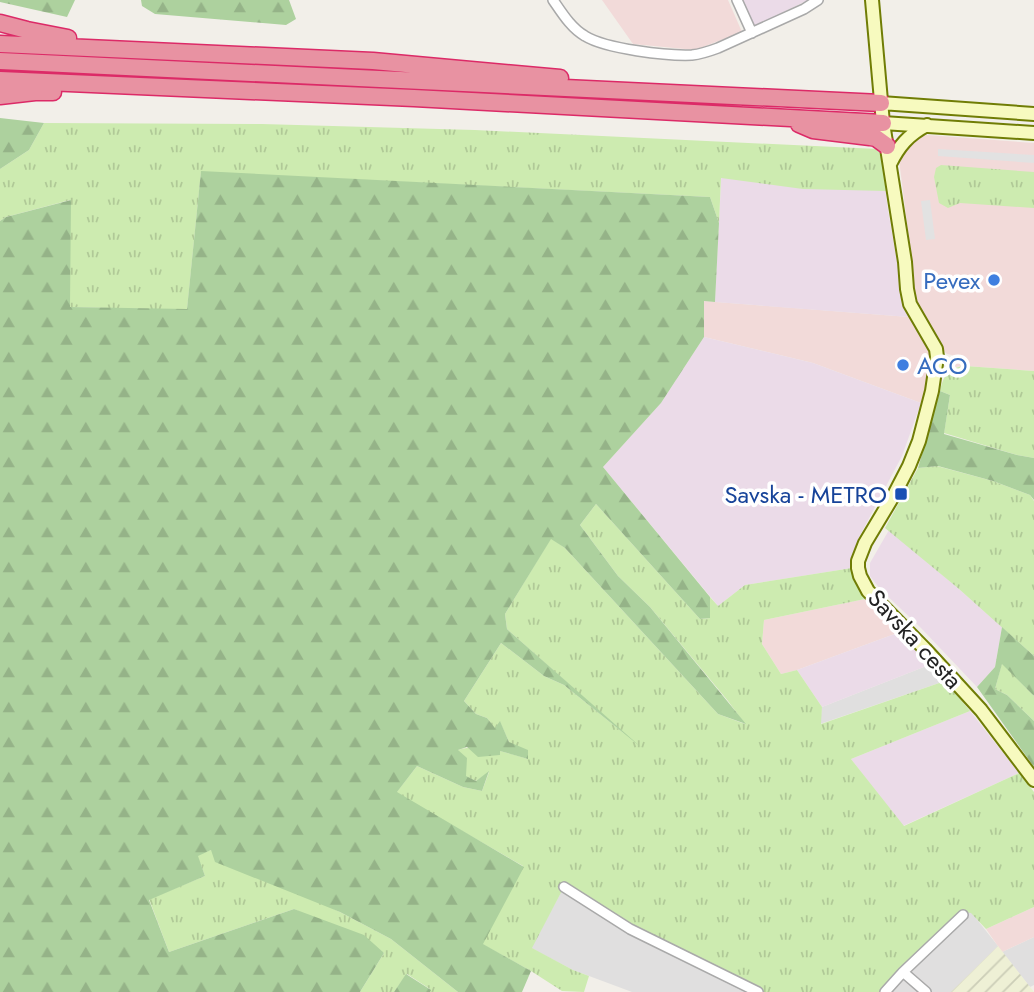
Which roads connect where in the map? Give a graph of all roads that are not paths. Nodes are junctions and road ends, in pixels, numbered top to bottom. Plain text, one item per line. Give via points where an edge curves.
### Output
1 (552, 0) edge
2 (737, 0) edge
3 (818, 0) edge
4 (872, 0) edge
5 (0, 23) edge
6 (752, 33) junction
7 (0, 44) edge
8 (121, 49) junction
9 (0, 61) edge
10 (0, 79) edge
11 (152, 87) junction
12 (601, 89) junction
13 (0, 96) edge
14 (881, 103) junction
15 (1034, 114) edge
16 (784, 117) junction
17 (883, 123) junction
18 (927, 125) junction
19 (1034, 133) edge
20 (887, 145) junction
21 (890, 165) junction
22 (1034, 780) edge
23 (564, 887) dead end
24 (963, 915) dead end
25 (903, 972) junction
26 (758, 992) edge
27 (885, 992) edge
28 (926, 992) edge

1 - 6 street via 588,38 631,50 704,54
2 - 6 street
3 - 6 street
4 - 14 street, Savska cesta
5 - 8 highway
7 - 8 highway
8 - 12 highway via 477,69 580,80
9 - 12 highway
10 - 11 highway
11 - 13 highway via 137,94
11 - 16 highway
12 - 14 highway
14 - 15 street
14 - 17 street, Savska cesta
16 - 17 highway
16 - 20 highway via 813,130 876,138
17 - 18 street
17 - 20 street, Savska cesta
18 - 19 street
18 - 21 street via 901,144
20 - 21 street, Savska cesta
21 - 22 street, Savska cesta via 910,304 937,358 914,453 865,543 858,568 868,591 981,710
23 - 26 street via 630,929
24 - 25 street
25 - 27 street
25 - 28 street

